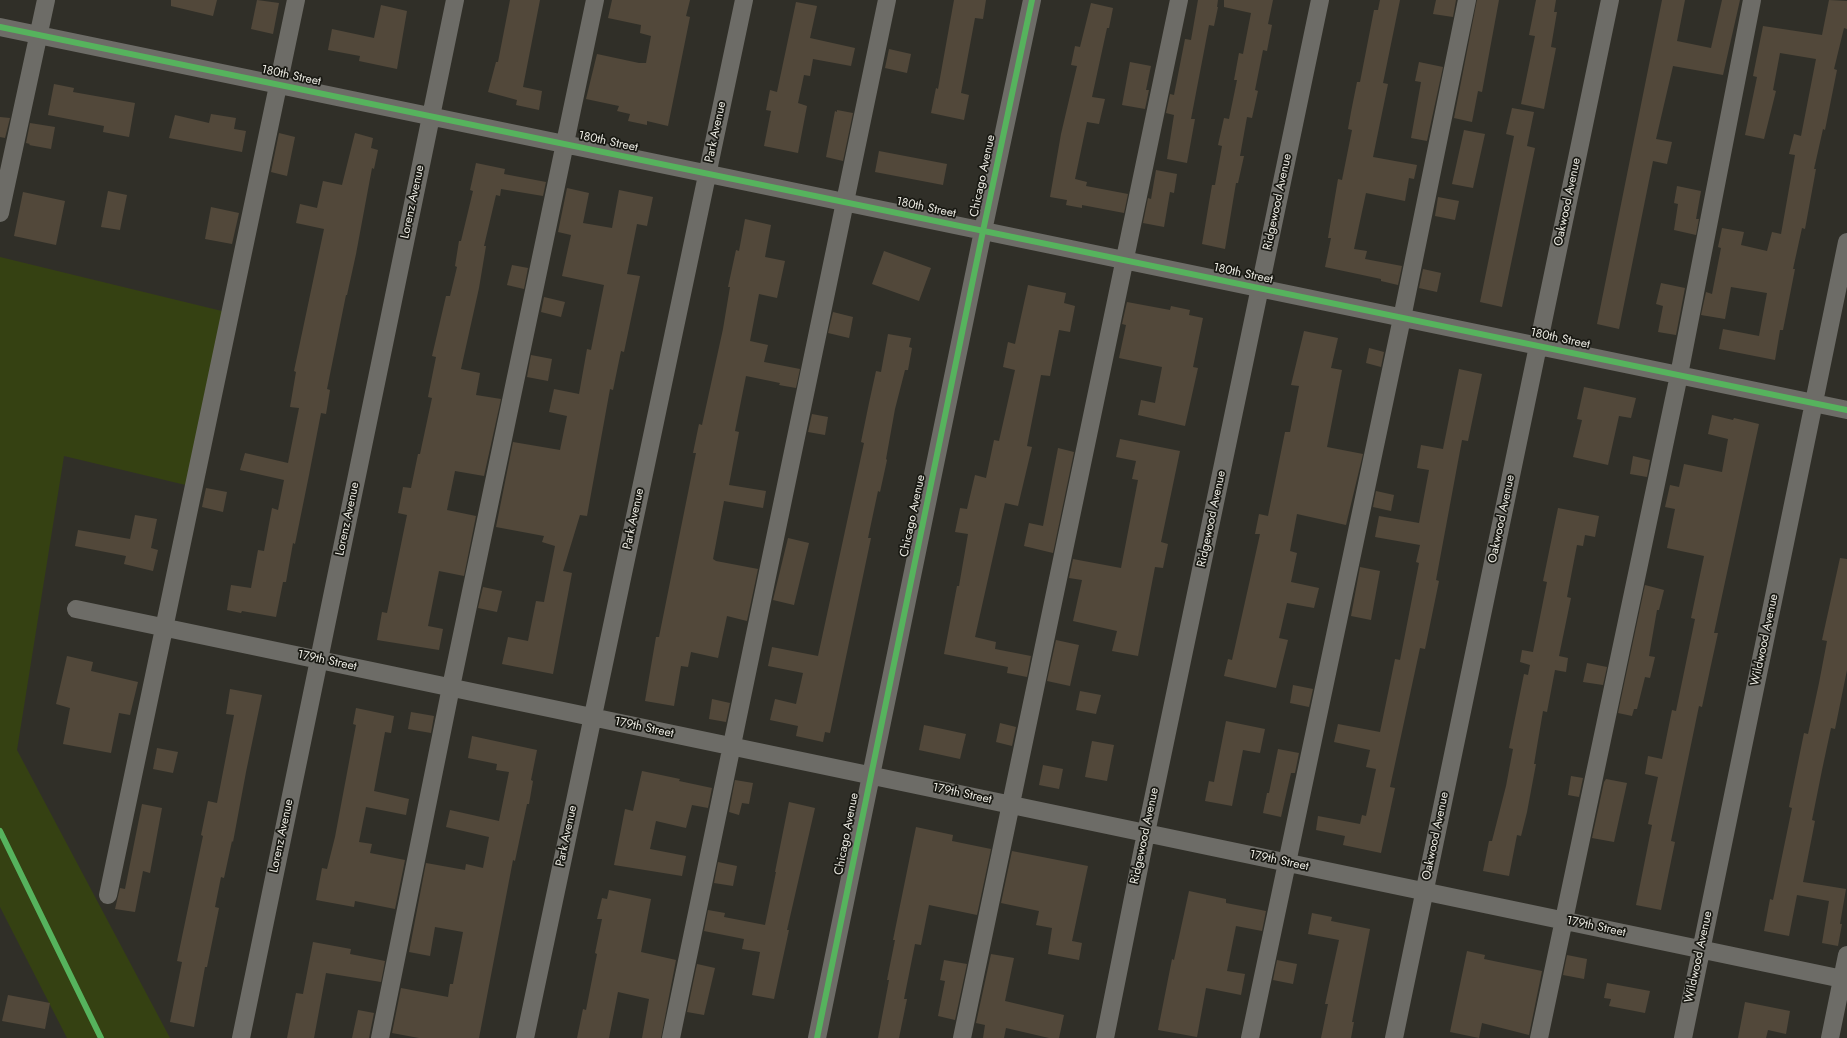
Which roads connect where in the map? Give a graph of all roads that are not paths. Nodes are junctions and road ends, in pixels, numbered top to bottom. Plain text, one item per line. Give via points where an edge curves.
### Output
1 (46, 0) edge
2 (296, 0) edge
3 (454, 0) edge
4 (595, 0) edge
5 (744, 0) edge
6 (887, 0) edge
7 (1032, 0) edge
8 (1179, 0) edge
9 (1320, 0) edge
10 (1467, 0) edge
11 (1610, 0) edge
12 (1752, 0) edge
13 (0, 27) edge
14 (39, 35) junction
15 (278, 85) junction
16 (431, 116) junction
17 (565, 144) junction
18 (707, 174) junction
19 (4, 180) edge
20 (845, 202) junction
21 (0, 213) edge
22 (983, 231) junction
23 (1847, 242) edge
24 (1125, 260) junction
25 (1261, 288) junction
26 (1402, 318) junction
27 (1538, 346) junction
28 (1679, 375) junction
29 (1814, 403) junction
30 (1847, 410) edge
31 (76, 608) dead end
32 (165, 627) junction
33 (319, 660) junction
34 (451, 687) junction
35 (592, 717) junction
36 (731, 746) junction
37 (870, 775) junction
38 (1010, 804) junction
39 (1146, 833) junction
40 (1287, 862) junction
41 (1425, 891) junction
42 (108, 895) dead end
43 (1564, 920) junction
44 (1701, 949) junction
45 (1847, 955) edge
46 (1845, 979) edge
47 (241, 1038) edge
48 (380, 1038) edge
49 (525, 1038) edge
50 (671, 1038) edge
51 (817, 1038) edge
52 (962, 1038) edge
53 (1104, 1038) edge
54 (1250, 1038) edge
55 (1394, 1038) edge
56 (1540, 1038) edge
57 (1683, 1038) edge
58 (1830, 1038) edge

1 - 14 street
2 - 15 street
3 - 16 street, Lorenz Avenue
4 - 17 street
5 - 18 street, Park Avenue
6 - 20 street
7 - 22 street, Chicago Avenue
8 - 24 street
9 - 25 street, Ridgewood Avenue
10 - 26 street
11 - 27 street, Oakwood Avenue
12 - 28 street
13 - 14 street, 180th Street
14 - 15 street, 180th Street
14 - 19 street
15 - 16 street, 180th Street
15 - 32 street
16 - 17 street, 180th Street
16 - 33 street, Lorenz Avenue
17 - 18 street, 180th Street
17 - 34 street
18 - 20 street, 180th Street
18 - 35 street, Park Avenue
19 - 21 street
20 - 22 street, 180th Street
20 - 36 street
22 - 24 street, 180th Street
22 - 37 street, Chicago Avenue
23 - 29 street, Wildwood Avenue
24 - 25 street, 180th Street
24 - 38 street
25 - 26 street, 180th Street
25 - 39 street, Ridgewood Avenue
26 - 27 street, 180th Street
26 - 40 street
27 - 28 street, 180th Street
27 - 41 street, Oakwood Avenue
28 - 29 street, 180th Street
28 - 43 street
29 - 30 street, 180th Street
29 - 44 street, Wildwood Avenue
31 - 32 street, 179th Street
32 - 33 street, 179th Street
32 - 42 street
33 - 34 street, 179th Street
33 - 47 street, Lorenz Avenue
34 - 35 street, 179th Street
34 - 48 street
35 - 36 street, 179th Street
35 - 49 street, Park Avenue
36 - 37 street, 179th Street
36 - 50 street
37 - 38 street, 179th Street
37 - 51 street, Chicago Avenue
38 - 39 street, 179th Street
38 - 52 street
39 - 40 street, 179th Street
39 - 53 street, Ridgewood Avenue
40 - 41 street, 179th Street
40 - 54 street
41 - 43 street, 179th Street
41 - 55 street, Oakwood Avenue
43 - 44 street, 179th Street
43 - 56 street
44 - 46 street, 179th Street
44 - 57 street, Wildwood Avenue
45 - 46 street
46 - 58 street

